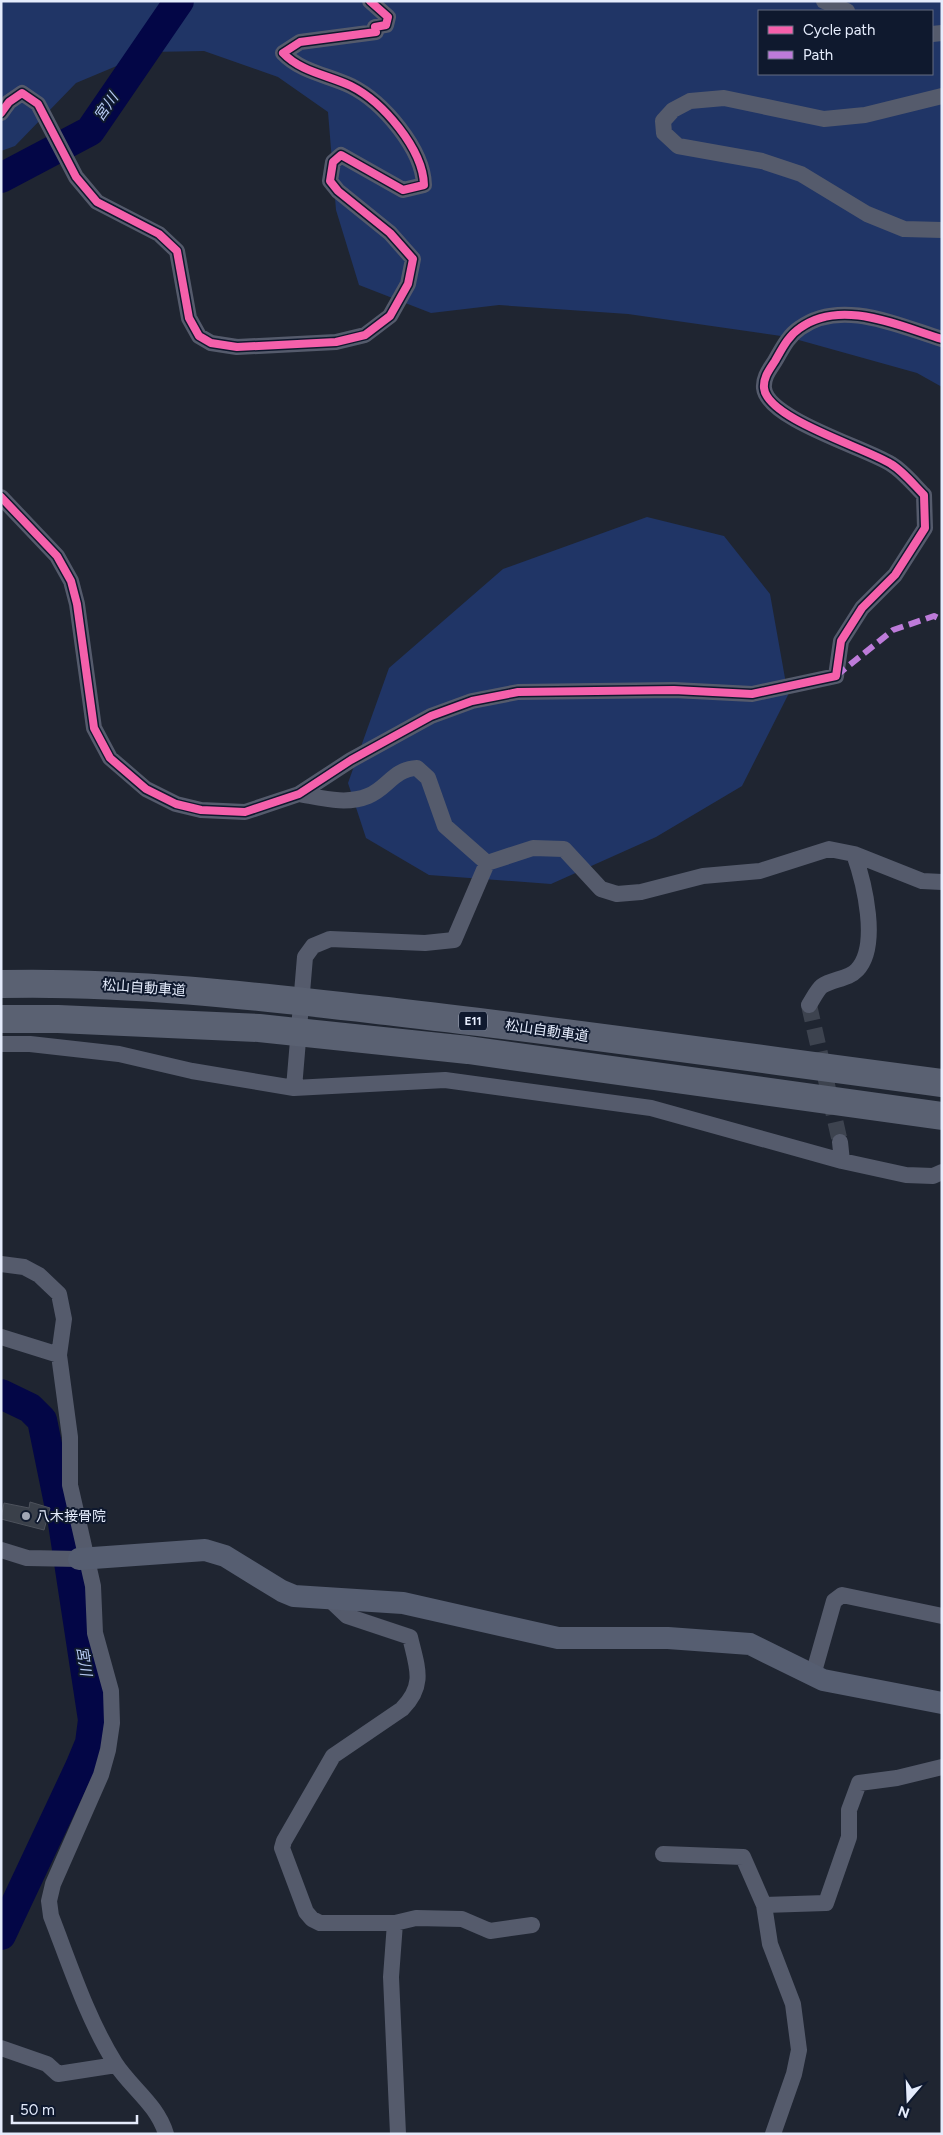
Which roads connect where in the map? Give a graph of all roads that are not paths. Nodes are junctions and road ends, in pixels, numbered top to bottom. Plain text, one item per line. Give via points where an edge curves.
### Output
1 (370, 1) edge
2 (824, 1) edge
3 (845, 10) edge
4 (942, 96) edge
5 (1, 114) edge
6 (942, 230) edge
7 (942, 339) edge
8 (1, 497) edge
9 (299, 794) junction
10 (854, 854) junction
11 (487, 863) junction
12 (942, 882) edge
13 (1, 984) edge
14 (809, 1005) dead end
15 (1, 1019) edge
16 (1, 1044) edge
17 (294, 1080) junction
18 (942, 1083) edge
19 (942, 1116) edge
20 (840, 1142) tunnel mouth
21 (842, 1161) junction
22 (942, 1172) edge
23 (1, 1264) edge
24 (1, 1337) edge
25 (59, 1355) junction
26 (1, 1550) edge
27 (75, 1559) junction
28 (328, 1598) junction
29 (942, 1616) edge
30 (813, 1675) junction
31 (942, 1703) edge
32 (942, 1767) edge
33 (663, 1854) dead end
34 (764, 1905) junction
35 (395, 1923) junction
36 (532, 1925) dead end
37 (1, 2048) edge
38 (116, 2065) junction
39 (166, 2134) edge
40 (398, 2134) edge
41 (773, 2134) edge

1 - 5 street via 388,17 386,25 375,27 376,32 300,42 283,53 293,63 352,87 378,104 402,132 424,171 424,185 402,190 341,155 333,162 330,181 338,191 390,233 413,259 408,284 390,316 365,335 336,342 237,347 211,343 199,336 189,318 177,251 159,234 97,202 76,177 38,104 22,94 9,102
2 - 3 street
4 - 6 street via 865,116 824,119 724,98 690,101 673,110 663,121 664,133 678,146 762,161 801,174 867,214 904,229
7 - 9 street via 874,318 836,313 808,322 792,333 764,379 768,400 806,426 892,464 924,495 925,528 895,575 862,608 841,642 836,676 752,694 674,690 518,692 472,701 432,716 351,760
8 - 9 street via 57,556 70,581 77,604 94,728 110,758 146,788 176,804 201,810 245,812
9 - 11 street via 346,802 369,796 404,768 417,768 428,778 445,826
10 - 11 street via 829,849 760,871 703,876 641,892 617,894 601,889 564,849 534,848
10 - 12 street via 922,881
10 - 14 street via 863,882 869,938 865,959 856,972 821,987
11 - 17 street via 454,940 425,943 330,939 313,946 305,957
13 - 18 highway, 松山自動車道 / E11 via 59,982 266,997 475,1021
15 - 19 highway, E11 via 259,1028 468,1050
16 - 17 street via 119,1054 210,1074
17 - 21 street via 445,1080 651,1108
20 - 21 street
21 - 22 street via 906,1175 933,1176
23 - 25 street via 24,1267 39,1274 59,1294 64,1319
24 - 25 street
25 - 27 street via 70,1437
26 - 27 street via 27,1558
27 - 28 street via 205,1550 225,1556 294,1596
27 - 38 street via 93,1586 95,1633 111,1691 112,1723 101,1776 53,1884 49,1901 51,1916 79,1988
28 - 30 street via 404,1604 558,1638 668,1638 750,1644
28 - 35 street via 347,1616 410,1637 419,1675 417,1688 402,1709 333,1756 282,1848 306,1912 312,1919 320,1923
29 - 30 street via 842,1595 834,1601
30 - 31 street via 822,1680
32 - 34 street via 859,1783 849,1810 849,1837 826,1903
33 - 34 street via 743,1857
34 - 41 street via 770,1944 793,2004 799,2050
35 - 36 street via 416,1918 462,1919 490,1931
35 - 40 street via 391,1977
37 - 38 street via 47,2064 58,2074
38 - 39 street via 157,2112

